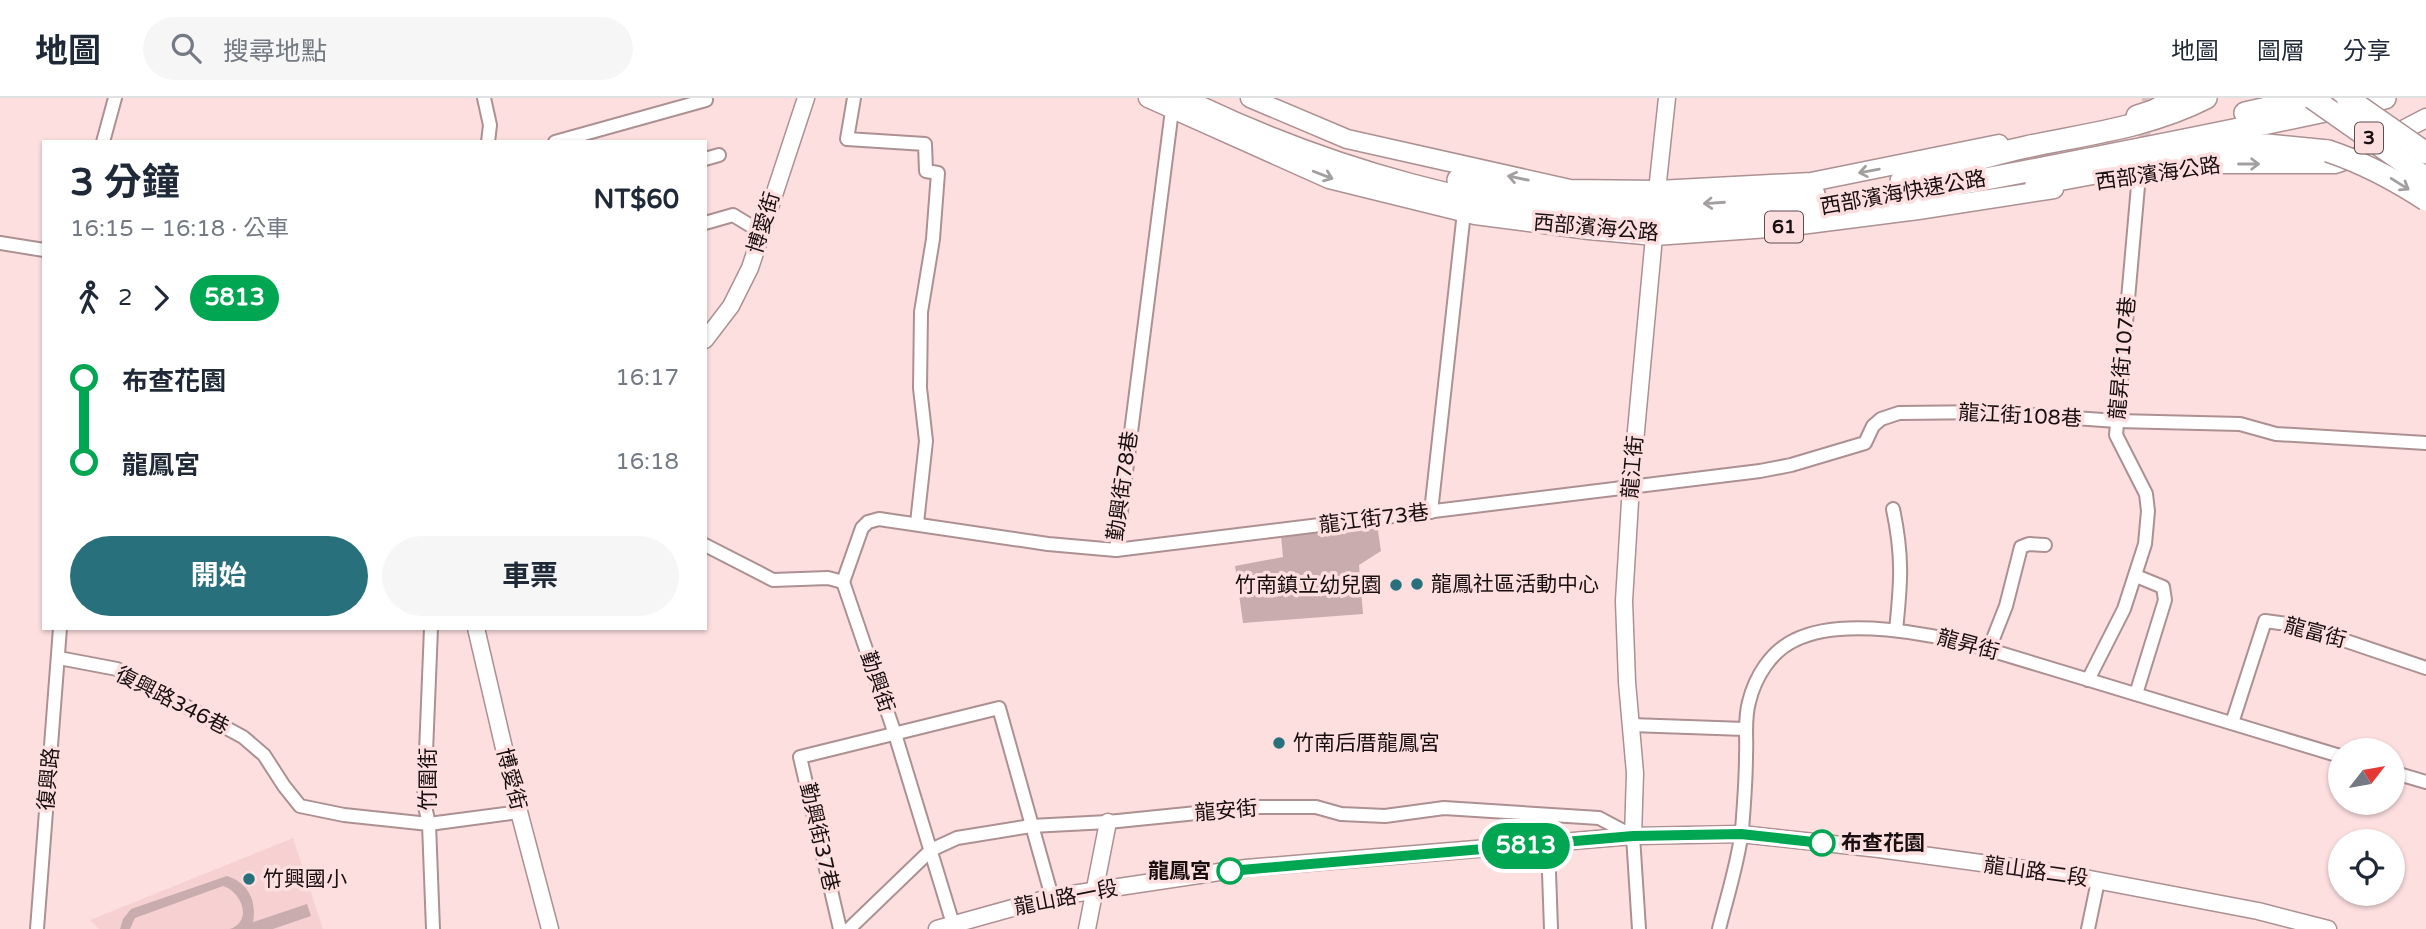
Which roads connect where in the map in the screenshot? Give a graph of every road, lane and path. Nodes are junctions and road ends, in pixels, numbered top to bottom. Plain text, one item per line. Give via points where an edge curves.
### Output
1 (115, 98) edge
2 (484, 98) edge
3 (806, 98) edge
4 (854, 98) edge
5 (1149, 98) edge
6 (1215, 98) edge
7 (1250, 98) edge
8 (1667, 98) edge
9 (2173, 98) edge
10 (2206, 98) edge
11 (2311, 98) edge
12 (2347, 98) edge
13 (2385, 98) edge
14 (706, 100) edge
15 (1177, 104) edge
16 (2426, 118) edge
17 (603, 136) edge
18 (1237, 139) junction
19 (104, 140) edge
20 (488, 140) edge
21 (571, 140) edge
22 (2426, 153) edge
23 (719, 155) dead end
24 (707, 158) edge
25 (1322, 158) junction
26 (2426, 178) edge
27 (1900, 180) junction
28 (2138, 186) dead end
29 (2426, 200) edge
30 (1464, 212) junction
31 (1656, 215) junction
32 (707, 222) edge
33 (761, 232) junction
34 (0, 243) edge
35 (42, 250) edge
36 (707, 337) edge
37 (2116, 421) junction
38 (2426, 443) edge
39 (1631, 485) junction
40 (1893, 509) dead end
41 (1431, 512) junction
42 (917, 523) junction
43 (2045, 545) dead end
44 (707, 546) edge
45 (1116, 550) junction
46 (2136, 576) junction
47 (843, 582) junction
48 (60, 630) edge
49 (431, 630) edge
50 (476, 630) edge
51 (1896, 630) junction
52 (1989, 649) junction
53 (59, 658) junction
54 (2426, 668) edge
55 (2088, 680) junction
56 (2136, 694) junction
57 (2232, 723) junction
58 (1631, 725) junction
59 (1745, 729) junction
60 (895, 734) junction
61 (2328, 752) edge
62 (2405, 775) edge
63 (2425, 779) edge
64 (519, 812) junction
65 (1547, 815) junction
66 (1108, 822) junction
67 (429, 824) junction
68 (1031, 826) junction
69 (1741, 834) junction
70 (1633, 836) junction
71 (1549, 844) junction
72 (931, 850) junction
73 (2098, 881) junction
74 (1093, 892) junction
75 (1052, 897) junction
76 (945, 927) edge
77 (37, 929) edge
78 (433, 929) edge
79 (550, 929) edge
80 (840, 929) edge
81 (849, 929) edge
82 (1087, 929) edge
83 (1550, 929) edge
84 (1639, 929) edge
85 (1719, 929) edge
86 (2088, 929) edge
87 (2328, 929) edge

1 - 19 street
2 - 20 street
3 - 33 street, 博愛街
4 - 42 street via 847,139 925,144 926,171 938,173 921,312 920,388 926,442
5 - 15 main road, 西部濱海公路 / 61
6 - 31 highway, 西部濱海快速公路 / 61 via 1333,148 1403,169
31 -> 7 main road, 西部濱海公路 / 61 via 1570,189 1347,139
8 - 31 street, 龍江街
9 - 27 main road, 西部濱海公路 / 61 via 2128,118
10 - 27 highway via 2160,118 2112,131
11 - 26 highway, 3, bridge
11 - 27 highway, 西部濱海快速公路 / 61 via 2111,143
12 - 22 highway, 3, bridge
13 - 27 highway, 西部濱海快速公路 / 61 via 2129,151
14 - 17 street
15 - 18 main road, 西部濱海公路 / 61
15 - 25 highway, 西部濱海快速公路 / 61
15 - 45 street, 勤興街78巷
31 -> 16 main road, 西部濱海公路 / 61 via 1785,227 2209,164 2335,164 2368,153
17 - 21 street
18 - 25 highway
18 -> 30 main road, 西部濱海公路 / 61 via 1329,179
23 - 24 street
25 - 31 highway, 西部濱海快速公路 / 61 via 1401,183 1526,210
27 -> 29 highway, bridge via 2006,190 2267,145 2328,151 2358,161
27 -> 31 main road, 西部濱海公路 / 61 via 1811,182
27 - 31 highway, 西部濱海快速公路 / 61 via 1745,217
28 - 37 street, 龍昇街107巷
30 - 31 main road, 西部濱海公路 / 61 via 1589,230
30 - 41 street
31 - 39 street, 龍江街
32 - 33 street via 733,215
33 - 36 street, 博愛街 via 731,306
34 - 35 street
37 - 38 street, 龍江街108巷 via 2240,424 2276,434
37 - 39 street, 龍江街108巷 via 1991,412 1899,413 1873,426 1865,443 1791,465
37 - 46 street, 龍昇街107巷 via 2116,435 2146,494 2145,544
39 - 41 street, 龍江街73巷
39 - 58 street, 龍江街 via 1623,601
40 - 51 street via 1902,576
41 - 45 street, 龍江街73巷
42 - 45 street, 勤興街78巷
42 - 47 street, 勤興街78巷 via 868,522
43 - 52 street via 2021,547
44 - 47 street via 773,580 828,578
46 - 55 street, 龍昇街107巷
46 - 56 street via 2163,587 2165,600
47 - 60 street, 勤興街
48 - 53 street, 復興路
49 - 67 street, 竹圍街 via 424,802
50 - 64 street, 博愛街
51 - 52 street, 龍昇街
51 - 59 street, 龍昇街 via 1829,631 1795,640 1770,658 1755,683
52 - 55 street, 龍昇街
53 - 67 street, 復興路346巷 via 117,669 243,737 264,755 300,806
53 - 77 street, 復興路
54 - 57 street, 龍富街 via 2302,626 2265,621
55 - 56 street, 龍昇街
56 - 57 street, 龍昇街
57 - 61 street, 龍昇街
58 - 59 street
58 - 70 street, 龍江街
59 - 69 street, 龍昇街
60 - 68 street via 999,708
60 - 72 street, 勤興街
60 - 80 street, 勤興街37巷 via 800,757
62 - 63 street
64 - 67 street, 復興路346巷
64 - 79 street, 博愛街
65 - 66 street, 龍安街 via 1444,808 1363,816 1315,807 1255,807
65 - 70 street, 龍安街 via 1599,818
65 - 71 street
66 - 68 street, 龍安街
66 - 74 street
67 - 78 street, 竹圍街
68 - 72 street, 龍安街 via 957,838
68 - 75 street
69 - 70 street, 龍山路一段
69 - 73 street, 龍山路二段
69 - 85 street, 龍昇街
70 - 71 street, 龍山路一段
70 - 84 street
71 - 74 street, 龍山路一段 via 1246,868
71 - 83 street
72 - 76 street, 勤興街
72 - 81 street, 龍安街
73 - 86 street
73 - 87 street, 龍山路二段
74 - 75 street, 龍山路一段
74 - 82 street
75 - 76 street, 龍山路一段

